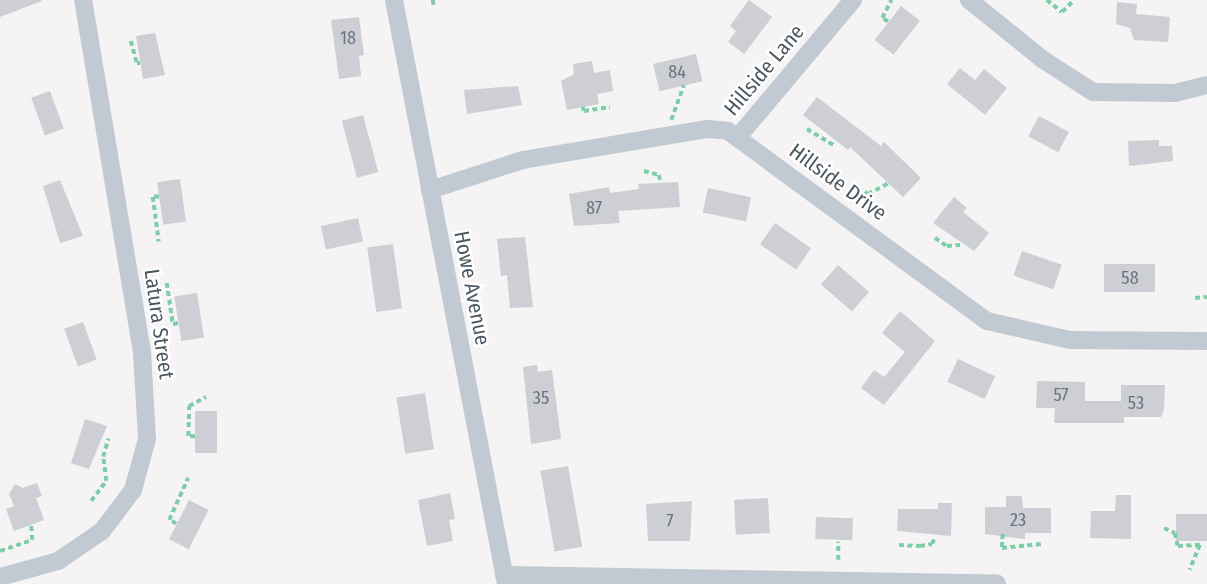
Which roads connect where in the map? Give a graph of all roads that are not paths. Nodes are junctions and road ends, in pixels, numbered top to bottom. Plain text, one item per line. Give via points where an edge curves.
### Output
1 (83, 0) edge
2 (394, 0) edge
3 (853, 0) edge
4 (969, 0) edge
5 (1207, 85) edge
6 (738, 137) junction
7 (430, 190) junction
8 (1207, 341) edge
9 (0, 577) edge
10 (505, 580) edge
11 (997, 584) edge

1 - 9 street, Latura Street via 142,352 147,439 133,490 102,531 58,561
2 - 7 street, Howe Avenue
3 - 6 street, Hillside Lane
4 - 5 street via 1042,60 1093,92 1175,93
6 - 7 street, Hillside Drive via 707,129 523,160
6 - 8 street, Hillside Drive via 987,321 1070,340
7 - 10 street, Howe Avenue
10 - 11 street

